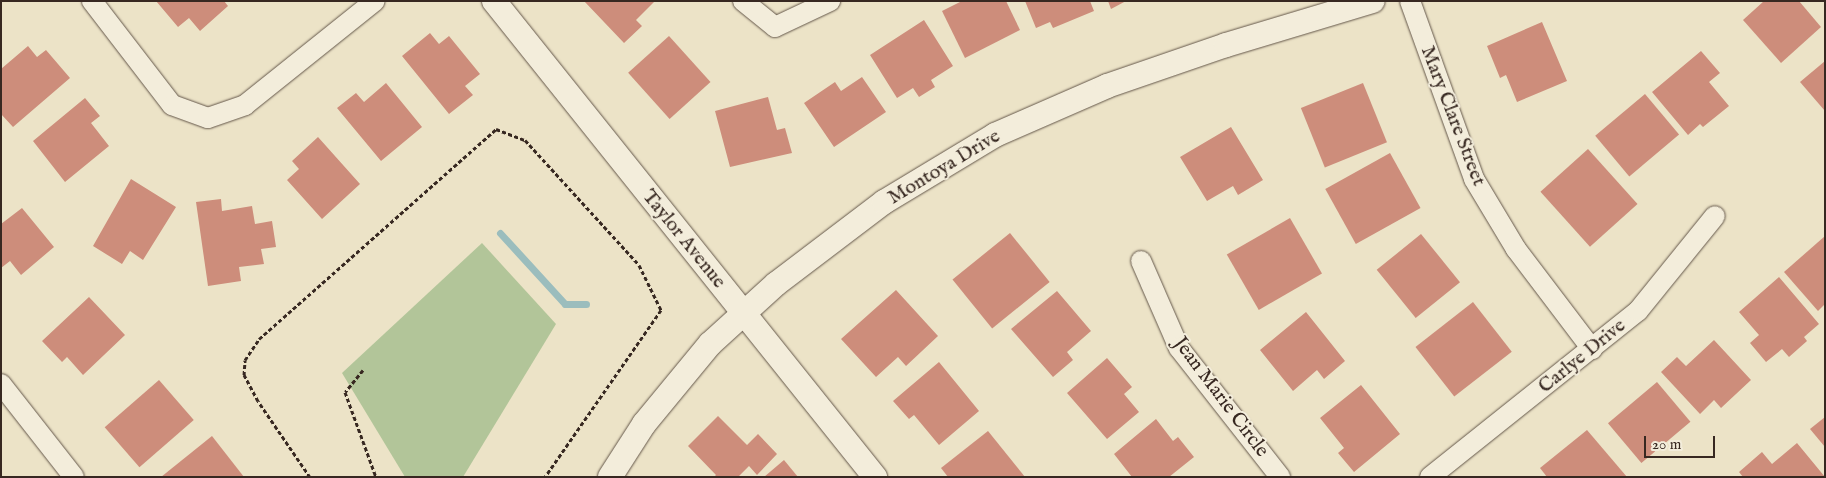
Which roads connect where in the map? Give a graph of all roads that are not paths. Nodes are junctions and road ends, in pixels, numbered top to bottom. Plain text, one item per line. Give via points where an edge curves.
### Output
1 (92, 1) edge
2 (375, 1) edge
3 (494, 1) edge
4 (743, 1) edge
5 (830, 1) edge
6 (1373, 1) edge
7 (1410, 1) edge
8 (1715, 216) dead end
9 (1141, 260) dead end
10 (742, 312) junction
11 (1592, 349) junction
12 (1, 384) edge
13 (74, 477) edge
14 (610, 477) edge
15 (875, 477) edge
16 (1280, 477) edge
17 (1430, 477) edge

1 - 2 street via 172,105 208,118 244,105
3 - 10 street, Taylor Avenue
4 - 5 street via 775,27
6 - 10 street, Montoya Drive via 1226,45 1107,86 995,135 884,202
7 - 11 street, Mary Clare Street via 1474,179 1516,249
8 - 11 street, Carlye Drive via 1638,311
9 - 16 street, Jean Marie Circle via 1179,348
10 - 14 street, Montoya Drive via 710,344 644,424
10 - 15 street, Taylor Avenue
11 - 17 street, Carlye Drive
12 - 13 street

